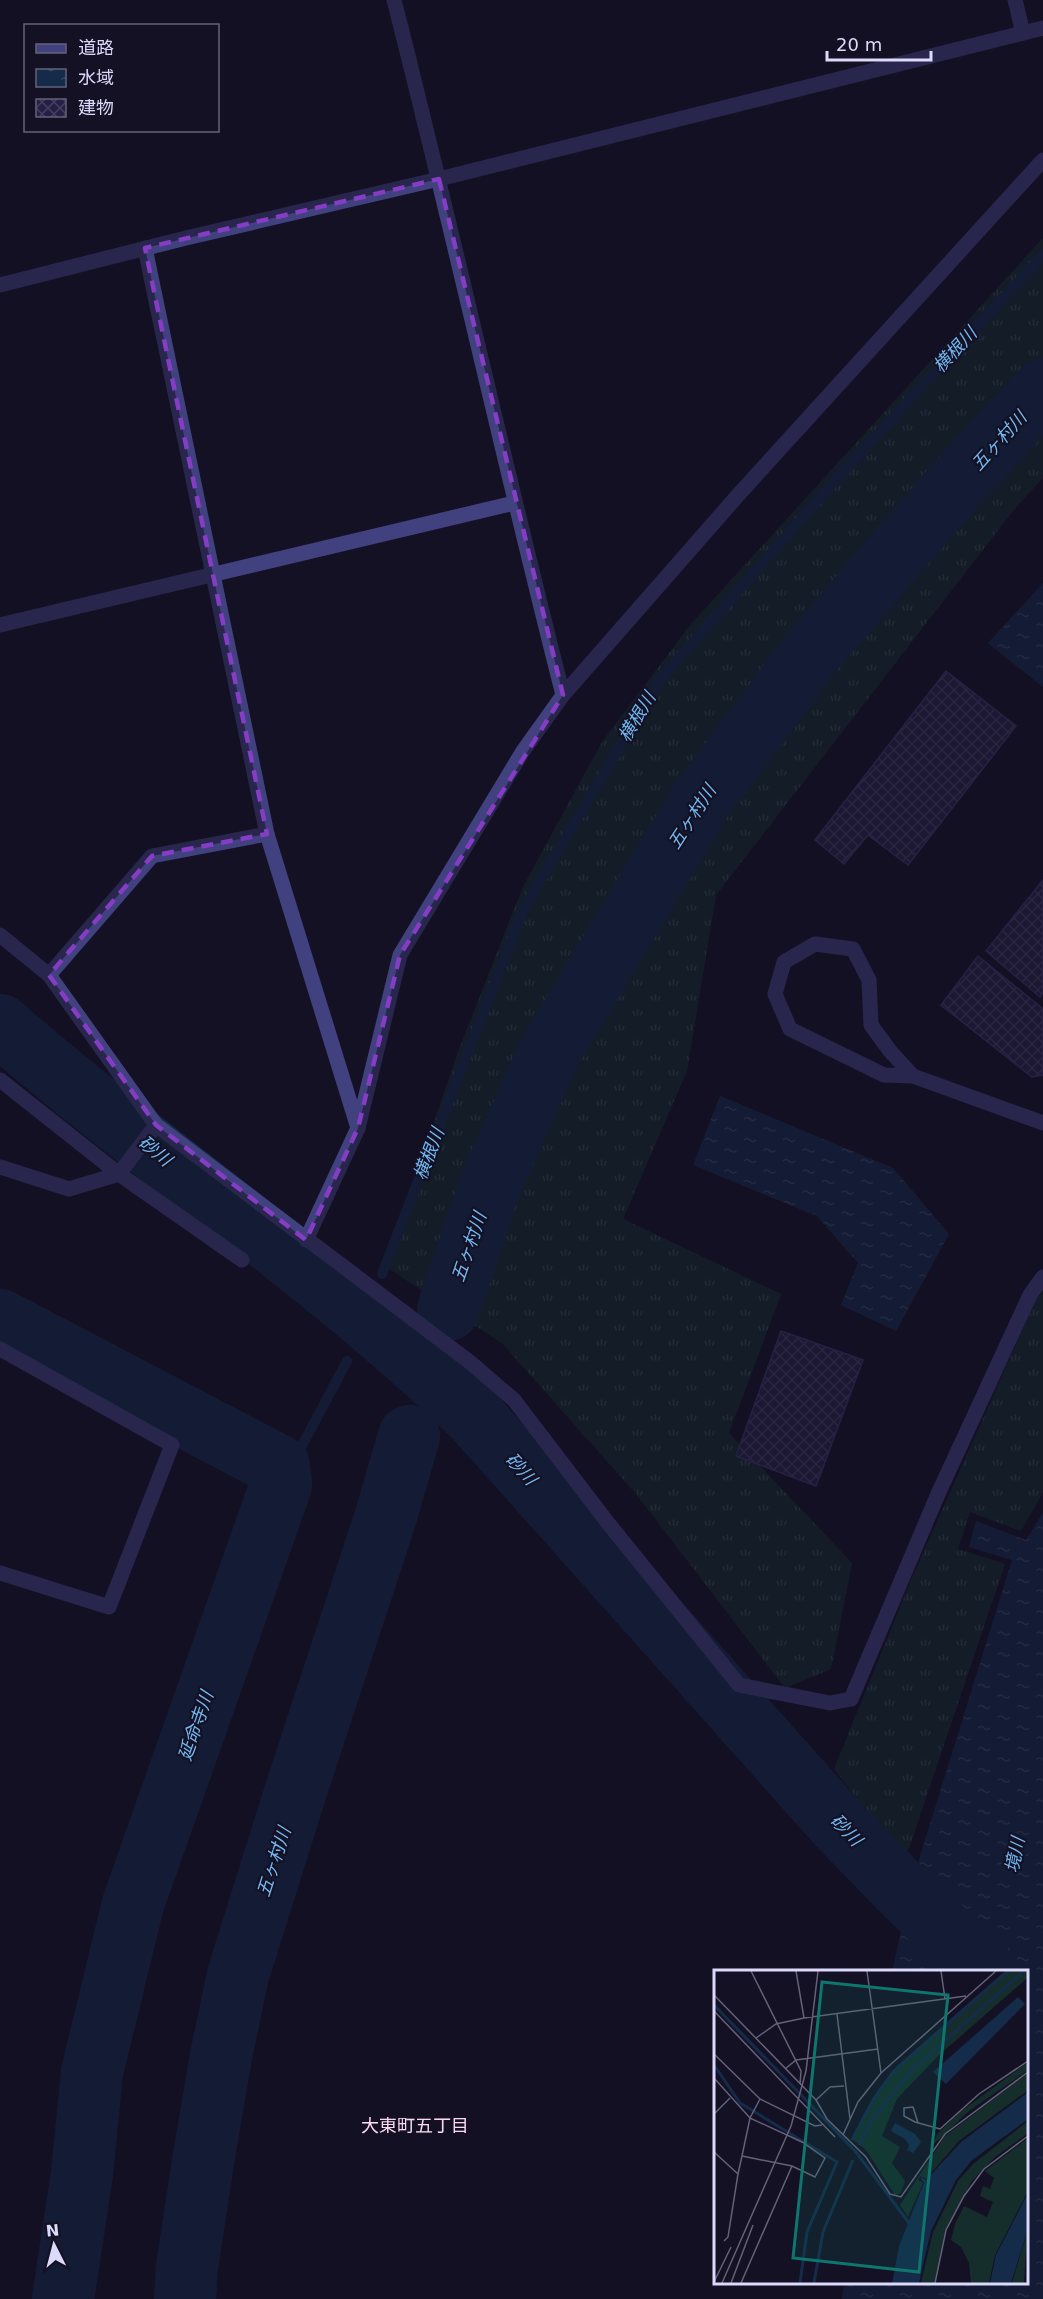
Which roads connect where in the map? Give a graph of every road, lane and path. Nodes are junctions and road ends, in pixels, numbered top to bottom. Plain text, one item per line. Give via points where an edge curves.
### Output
1 (393, 0) edge
2 (1015, 0) edge
3 (1043, 28) edge
4 (1023, 33) junction
5 (1043, 160) edge
6 (439, 178) junction
7 (145, 248) junction
8 (0, 285) edge
9 (514, 503) junction
10 (213, 576) junction
11 (0, 625) edge
12 (563, 695) junction
13 (267, 834) junction
14 (0, 935) edge
15 (49, 975) junction
16 (913, 1076) junction
17 (0, 1080) edge
18 (1043, 1123) edge
19 (154, 1125) junction
20 (358, 1128) junction
21 (0, 1167) edge
22 (119, 1172) junction
23 (306, 1240) junction
24 (242, 1260) dead end
25 (1043, 1277) edge
26 (0, 1348) edge
27 (0, 1573) edge

1 - 6 street
2 - 4 street
3 - 4 street
4 - 6 street
5 - 12 street via 738,494
6 - 7 street
6 - 9 street
7 - 8 street
7 - 10 street
9 - 10 street
9 - 12 street
10 - 11 street
10 - 13 street
12 - 20 street via 523,751 399,955
13 - 15 street via 152,856
13 - 20 street
14 - 15 street
15 - 19 street
16 - 16 street via 884,1075 790,1029 775,994 784,962 815,944 854,950 869,980 871,1025
16 - 18 street
17 - 22 street
19 - 22 street
19 - 23 street
20 - 23 street
21 - 22 street via 69,1189
22 - 24 street
23 - 25 street via 471,1363 514,1400 739,1684 830,1703 851,1699 938,1494 1030,1295
26 - 27 street via 172,1445 109,1607

